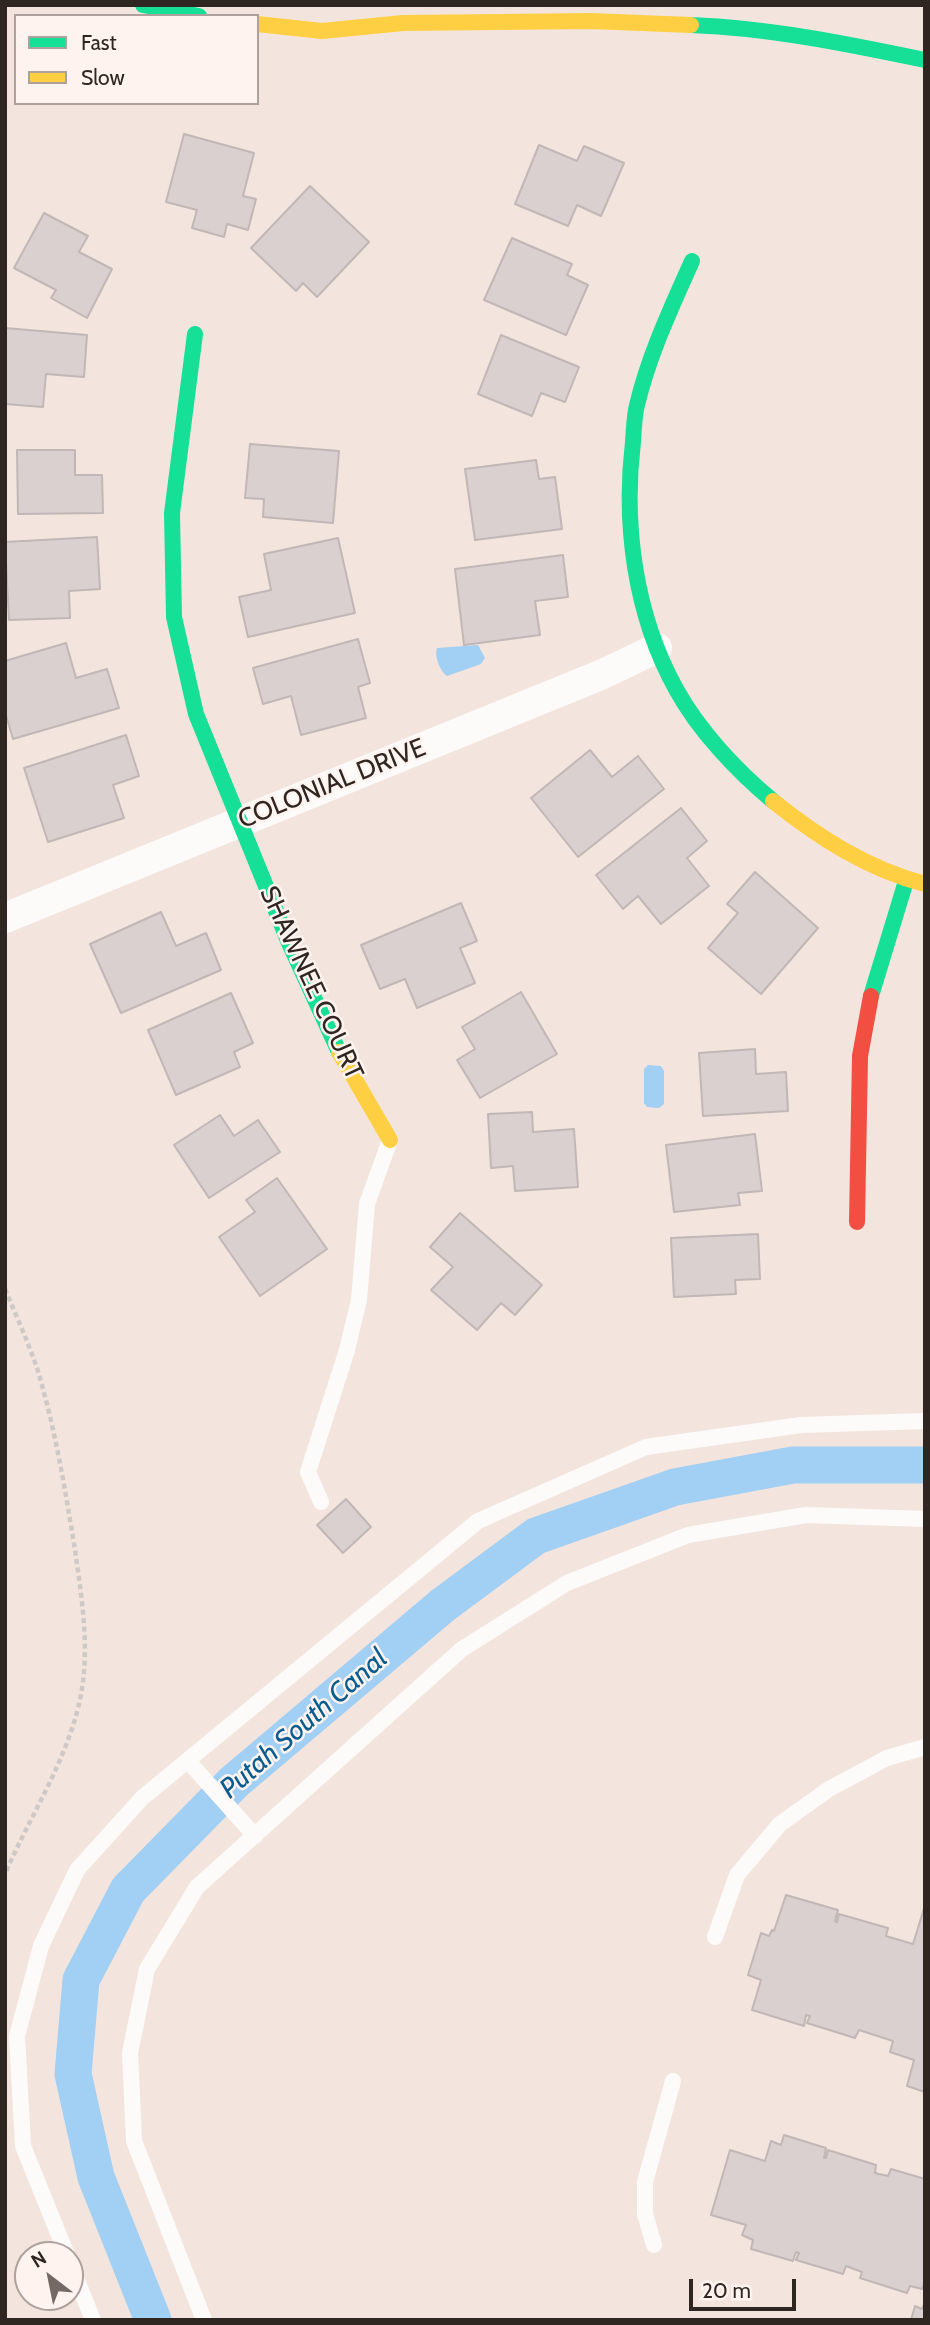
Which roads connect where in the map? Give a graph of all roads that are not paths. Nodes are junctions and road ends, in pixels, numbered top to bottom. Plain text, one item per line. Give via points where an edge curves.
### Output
1 (143, 5) edge
2 (651, 5) edge
3 (190, 14) edge
4 (652, 23) junction
5 (259, 24) edge
6 (925, 60) edge
7 (692, 261) dead end
8 (195, 334) dead end
9 (657, 648) junction
10 (239, 821) junction
11 (906, 881) junction
12 (925, 884) edge
13 (5, 918) edge
14 (390, 1140) joint
15 (857, 1222) dead end
16 (925, 1420) edge
17 (321, 1502) dead end
18 (925, 1518) edge
19 (925, 1747) edge
20 (192, 1766) junction
21 (250, 1830) junction
22 (715, 1937) dead end
23 (673, 2081) dead end
24 (61, 2241) edge
25 (654, 2245) dead end
26 (84, 2298) edge
27 (93, 2320) edge
28 (204, 2320) edge

1 - 3 street
2 - 4 street
4 - 5 street via 403,23 322,32
4 - 6 street via 723,21
7 - 9 street via 655,344 636,408 628,488 631,552
8 - 10 street, SHAWNEE COURT via 172,513 174,617 196,714
9 - 10 street, COLONIAL DRIVE
9 - 11 street via 677,693 723,753 777,807 845,851
10 - 13 street, COLONIAL DRIVE
10 - 14 street, SHAWNEE COURT via 343,1062
11 - 12 street
11 - 15 street via 868,1007 860,1056
14 - 17 lane via 367,1204 359,1300 347,1350 308,1472
16 - 20 lane via 801,1425 646,1447 478,1521
18 - 21 lane via 806,1515 688,1535 567,1583 462,1649
19 - 22 lane via 887,1758 829,1789 780,1824 737,1875
20 - 21 lane
20 - 24 lane via 142,1798 77,1870 41,1946 17,2036 23,2146
21 - 28 lane via 197,1887 147,1969 130,2053 134,2141
23 - 25 lane via 645,2182 645,2214
26 - 27 lane

